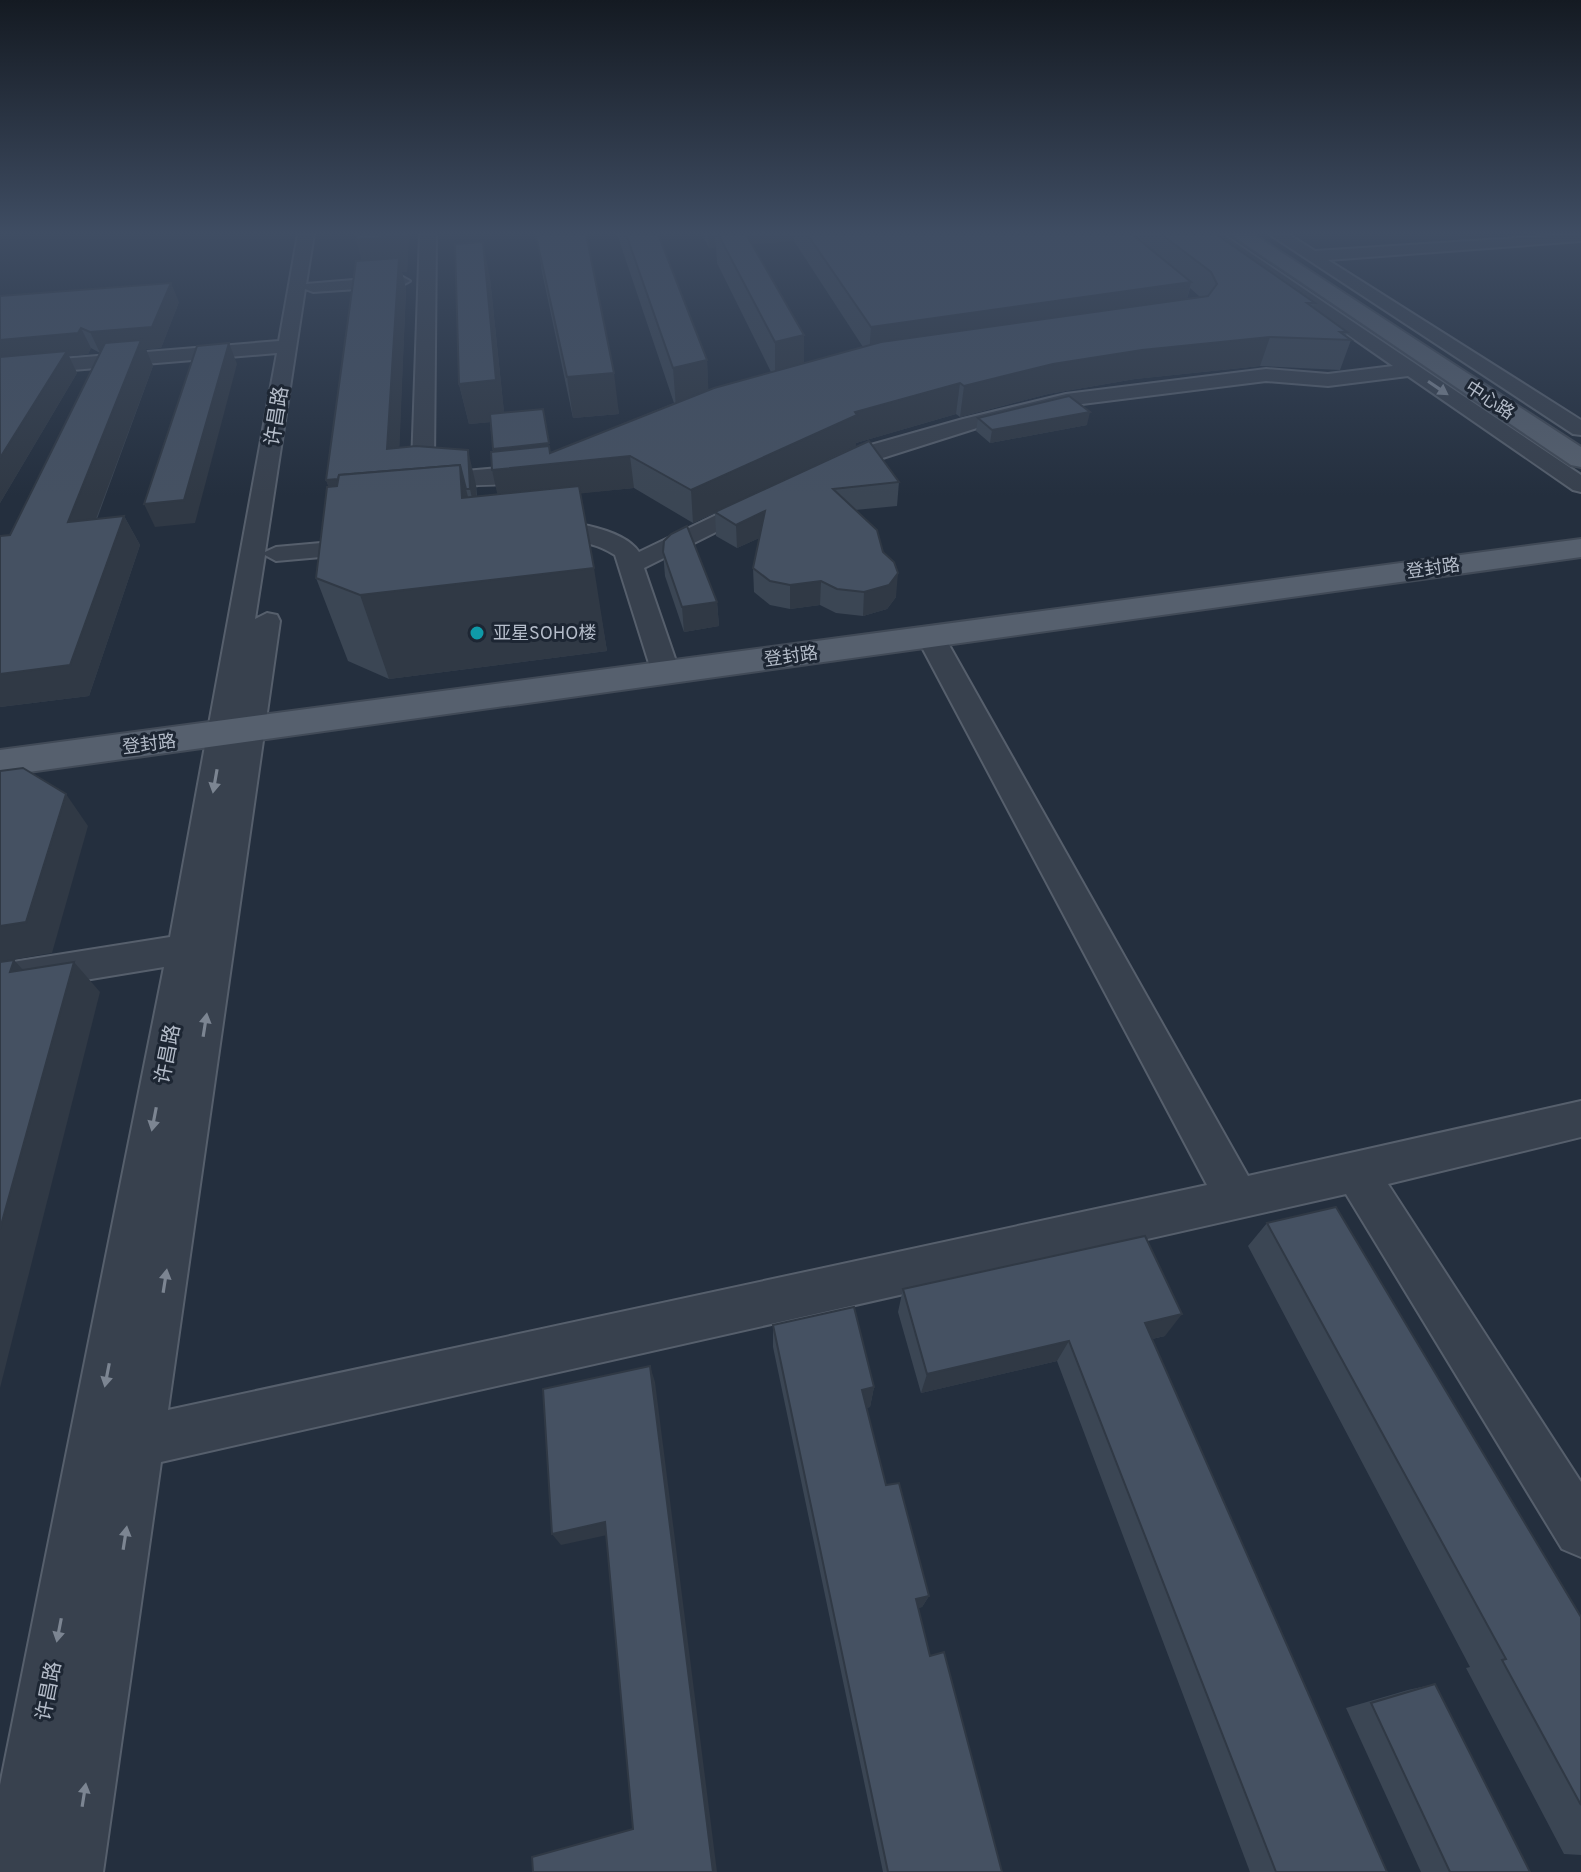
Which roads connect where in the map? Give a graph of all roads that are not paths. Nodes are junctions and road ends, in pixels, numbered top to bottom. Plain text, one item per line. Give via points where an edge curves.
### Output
1 (292, 321) edge
2 (308, 321) edge
3 (426, 321) edge
4 (1339, 321) edge
5 (1372, 321) edge
6 (1414, 321) edge
7 (288, 346) junction
8 (0, 370) edge
9 (1411, 370) junction
10 (1581, 429) edge
11 (1581, 459) edge
12 (567, 466) edge
13 (805, 479) edge
14 (1581, 485) edge
15 (781, 491) edge
16 (509, 532) edge
17 (385, 544) edge
18 (1581, 548) edge
19 (276, 554) junction
20 (631, 565) junction
21 (930, 636) junction
22 (666, 673) junction
23 (238, 732) junction
24 (0, 763) edge
25 (186, 949) junction
26 (0, 979) edge
27 (1581, 1119) edge
28 (1356, 1172) junction
29 (1237, 1198) junction
30 (140, 1441) junction
31 (1581, 1530) edge
32 (14, 1872) edge
33 (71, 1872) edge

1 - 7 street, 许昌路
2 - 19 street, 许昌路
3 - 12 street via 423,465 434,473 482,476
4 - 9 street
5 - 11 main road, 中心路
6 - 10 street
7 - 8 street
7 - 23 street, 许昌路
9 - 13 street via 1318,380 1266,375 1066,400 861,455
9 -> 14 street
15 - 20 street
16 - 20 street via 588,532 626,551
17 - 19 street
18 - 21 main road, 登封路
19 - 23 street, 许昌路
20 - 22 street
21 - 22 main road, 登封路
21 - 29 street
22 - 23 main road, 登封路
23 - 24 main road, 登封路
23 -> 25 street, 许昌路
30 -> 23 street, 许昌路
25 - 26 street
25 -> 32 street, 许昌路
27 - 28 street
28 - 29 street
28 - 31 street
29 - 30 street
33 -> 30 street, 许昌路

